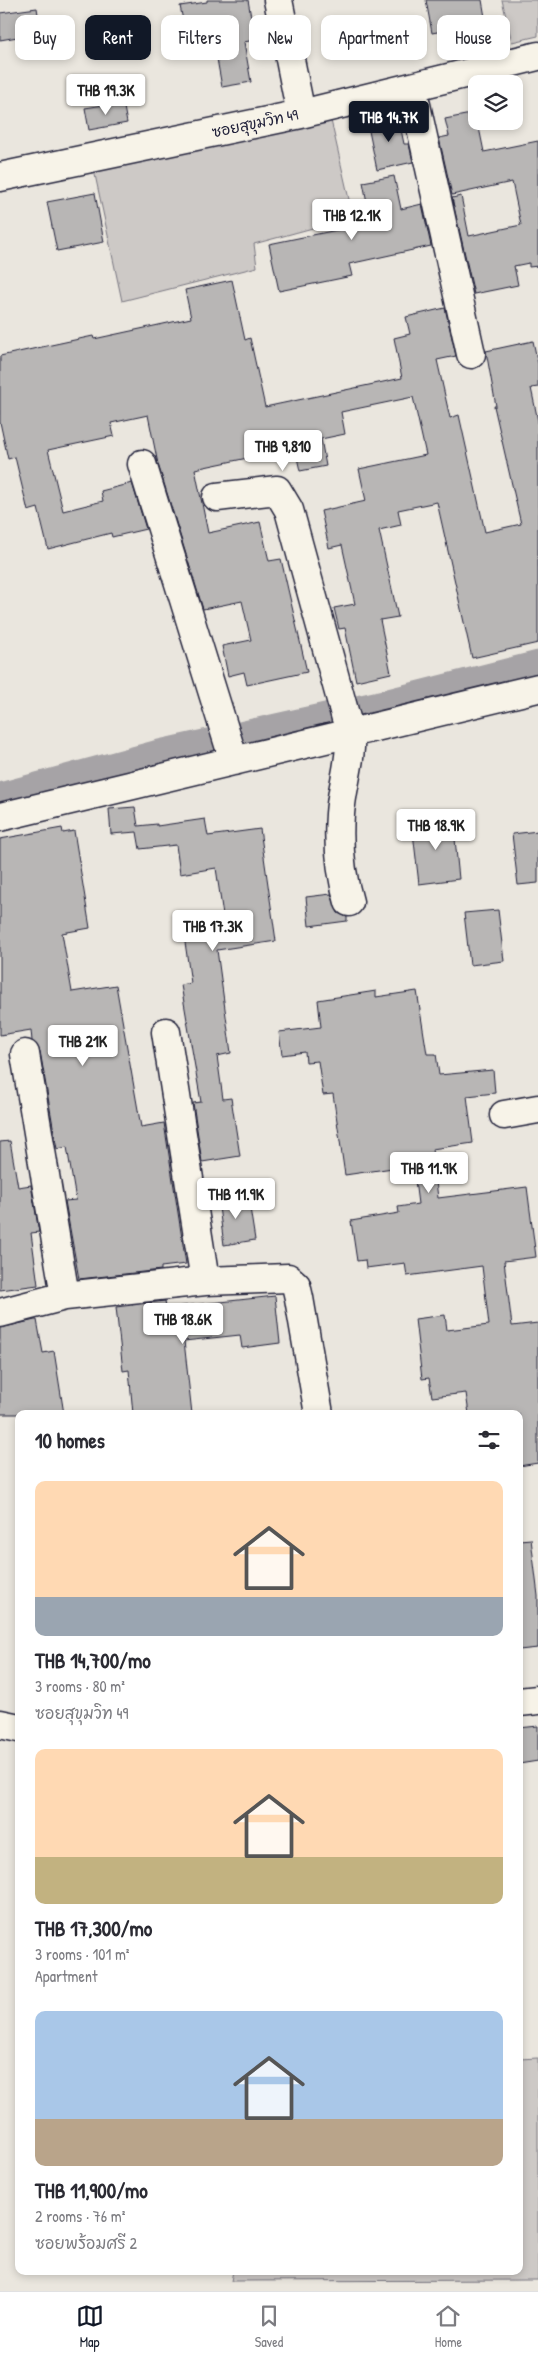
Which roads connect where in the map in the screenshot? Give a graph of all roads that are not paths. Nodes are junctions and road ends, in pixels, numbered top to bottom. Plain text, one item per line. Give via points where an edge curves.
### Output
1 (278, 0) edge
2 (538, 56) edge
3 (412, 87) junction
4 (302, 114) junction
5 (0, 177) edge
6 (472, 354) dead end
7 (142, 464) dead end
8 (217, 497) dead end
9 (538, 688) edge
10 (350, 733) junction
11 (234, 761) junction
12 (0, 817) edge
13 (350, 902) dead end
14 (166, 1032) dead end
15 (25, 1054) dead end
16 (538, 1109) edge
17 (504, 1115) dead end
18 (205, 1282) junction
19 (65, 1296) junction
20 (0, 1314) edge
21 (318, 1410) edge
22 (538, 1700) edge
23 (523, 1702) edge
24 (0, 1724) edge
25 (15, 1727) edge

1 - 4 street
2 - 3 street, ซอยสุขุมวิท 49
3 - 4 street, ซอยสุขุมวิท 49
3 - 6 street
4 - 5 street, ซอยสุขุมวิท 49
7 - 11 street
8 - 10 street via 277,490 283,498
9 - 10 street
10 - 11 street
10 - 13 street via 352,754 340,815 344,882
11 - 12 street
14 - 18 street
15 - 19 street
16 - 17 street
18 - 19 street
18 - 21 street via 288,1278 296,1285
19 - 20 street
22 - 23 street
24 - 25 street

